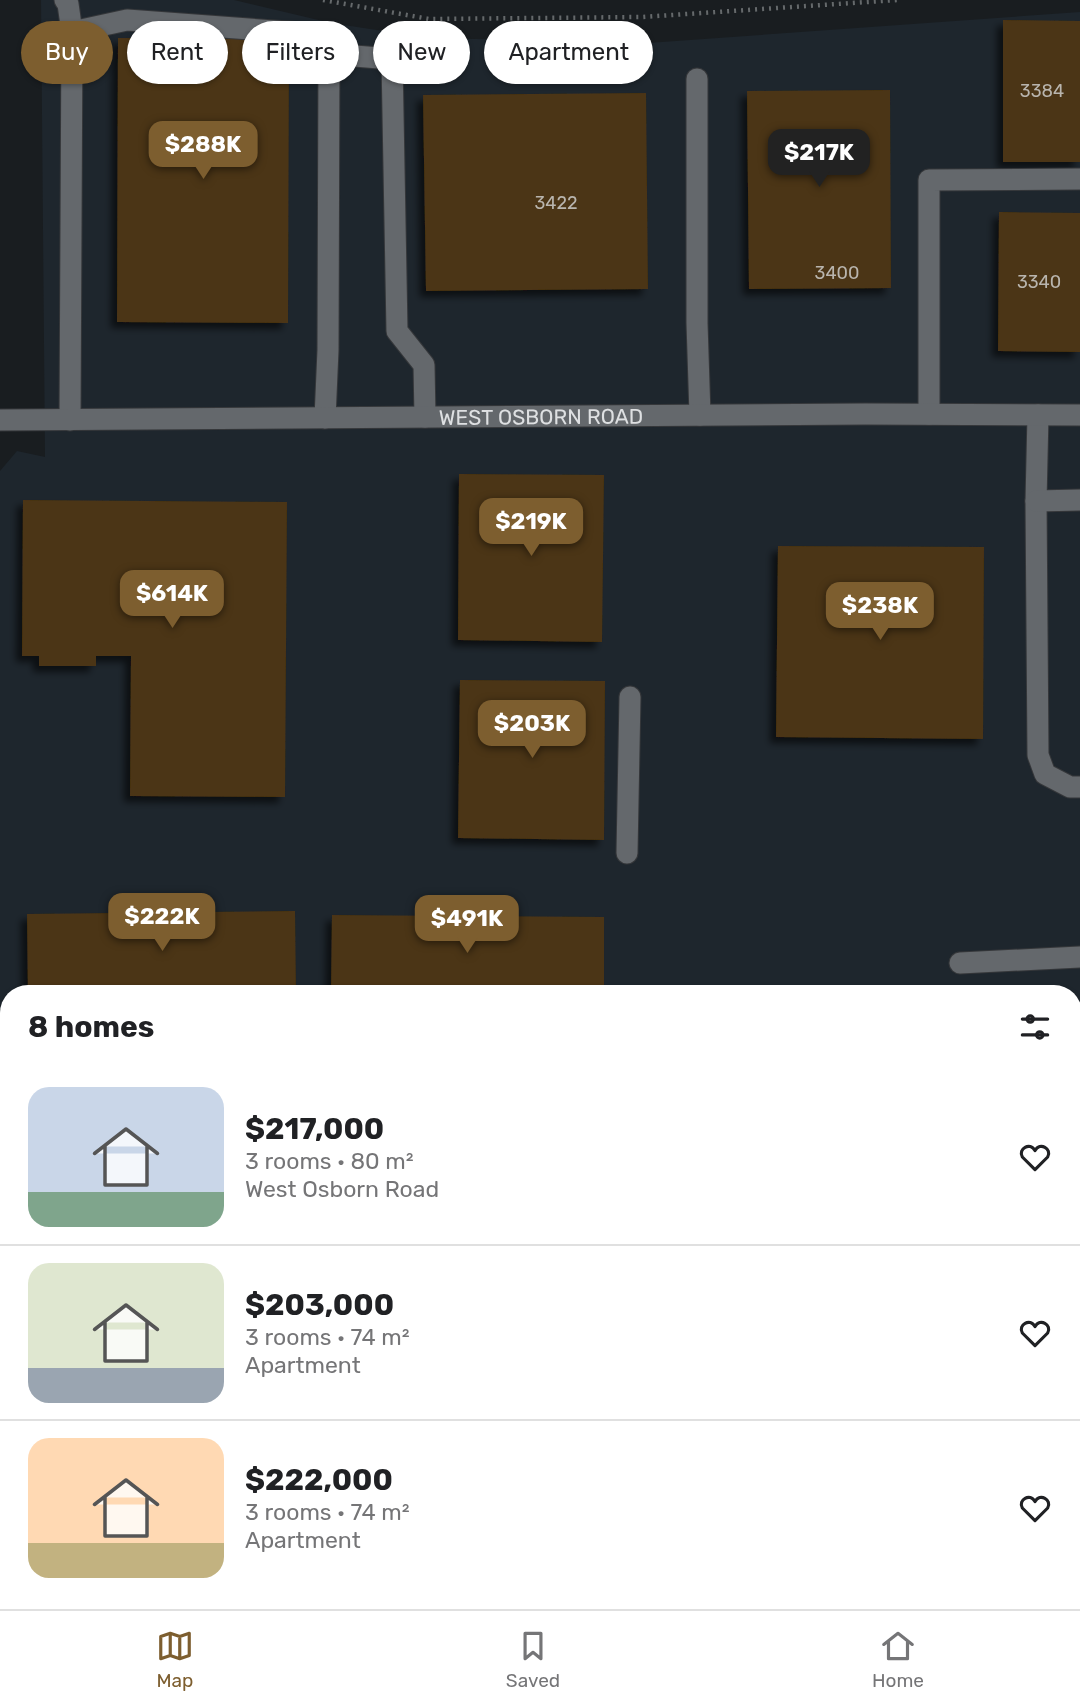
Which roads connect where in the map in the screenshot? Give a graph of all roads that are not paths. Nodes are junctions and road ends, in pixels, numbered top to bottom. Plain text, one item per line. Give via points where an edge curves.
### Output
1 (65, 0) edge
2 (70, 21) edge
3 (113, 23) edge
4 (242, 28) edge
5 (359, 56) edge
6 (697, 79) dead end
7 (72, 84) edge
8 (329, 84) edge
9 (1080, 179) edge
10 (929, 414) junction
11 (700, 415) junction
12 (1038, 415) junction
13 (1080, 415) edge
14 (425, 417) junction
15 (325, 418) junction
16 (0, 420) edge
17 (70, 420) junction
18 (1080, 500) edge
19 (1036, 501) junction
20 (630, 697) dead end
21 (1080, 787) edge
22 (627, 853) dead end
23 (1080, 957) edge
24 (961, 963) dead end

1 - 2 street
3 - 4 street via 127,20
5 - 14 street via 392,59 397,331 424,365
6 - 11 street
7 - 17 street
8 - 15 street
9 - 10 street via 929,180
10 - 11 street, WEST OSBORN ROAD
10 - 12 street, WEST OSBORN ROAD
11 - 14 street, WEST OSBORN ROAD
12 - 13 street, WEST OSBORN ROAD
12 - 19 street
14 - 15 street, WEST OSBORN ROAD
15 - 17 street, WEST OSBORN ROAD
16 - 17 street, WEST OSBORN ROAD
18 - 19 street
19 - 21 street via 1038,755 1045,774 1070,788
20 - 22 street
23 - 24 street

